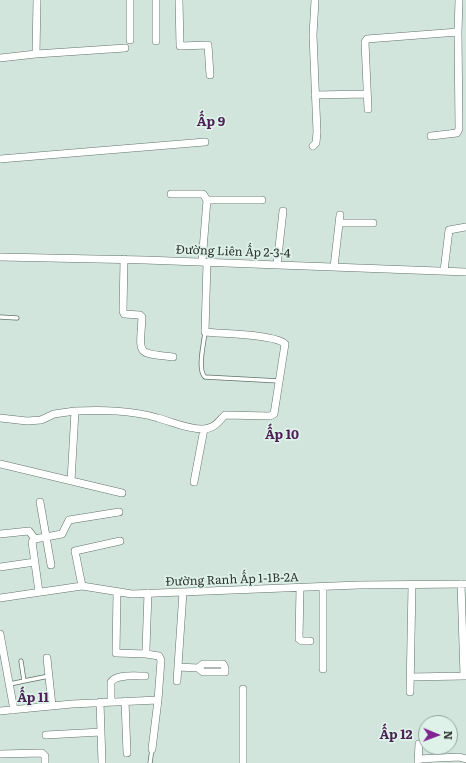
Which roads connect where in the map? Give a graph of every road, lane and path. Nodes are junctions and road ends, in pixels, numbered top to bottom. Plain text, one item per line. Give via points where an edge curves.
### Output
1 (37, 0) edge
2 (130, 0) edge
3 (156, 0) edge
4 (179, 0) edge
5 (315, 0) edge
6 (459, 0) edge
7 (458, 32) junction
8 (130, 40) dead end
9 (156, 41) dead end
10 (125, 48) dead end
11 (36, 54) junction
12 (466, 54) edge
13 (458, 55) junction
14 (0, 58) edge
15 (210, 75) dead end
16 (367, 94) junction
17 (315, 95) junction
18 (368, 109) dead end
19 (462, 129) edge
20 (430, 136) dead end
21 (204, 142) dead end
22 (313, 146) dead end
23 (0, 159) edge
24 (171, 194) dead end
25 (207, 200) junction
26 (262, 200) dead end
27 (283, 211) dead end
28 (373, 223) dead end
29 (466, 227) edge
30 (0, 257) edge
31 (124, 259) junction
32 (205, 262) junction
33 (278, 266) junction
34 (334, 267) junction
35 (444, 271) junction
36 (466, 272) edge
37 (0, 317) edge
38 (17, 318) dead end
39 (205, 332) junction
40 (174, 356) dead end
41 (279, 381) junction
42 (75, 411) junction
43 (0, 418) edge
44 (204, 430) junction
45 (0, 464) edge
46 (71, 481) junction
47 (194, 482) dead end
48 (122, 493) dead end
49 (40, 502) dead end
50 (119, 512) dead end
51 (0, 534) edge
52 (46, 537) junction
53 (35, 539) junction
54 (120, 541) dead end
55 (35, 562) junction
56 (51, 565) dead end
57 (0, 566) edge
58 (412, 584) junction
59 (463, 584) edge
60 (82, 586) junction
61 (300, 588) junction
62 (323, 588) junction
63 (39, 592) junction
64 (117, 592) junction
65 (183, 592) junction
66 (148, 593) junction
67 (0, 598) edge
68 (0, 634) edge
69 (310, 641) dead end
70 (146, 654) junction
71 (47, 658) dead end
72 (21, 661) dead end
73 (178, 667) junction
74 (198, 668) dead end
75 (323, 669) dead end
76 (49, 676) junction
77 (144, 676) dead end
78 (465, 676) edge
79 (410, 677) junction
80 (24, 681) junction
81 (177, 682) dead end
82 (9, 685) junction
83 (243, 689) dead end
84 (410, 692) dead end
85 (158, 700) junction
86 (125, 701) junction
87 (100, 702) junction
88 (111, 702) junction
89 (52, 706) junction
90 (14, 710) junction
91 (0, 711) edge
92 (101, 732) junction
93 (46, 735) dead end
94 (152, 749) joint
95 (127, 753) dead end
96 (0, 754) edge
97 (466, 759) edge
98 (418, 761) edge
99 (45, 763) edge
100 (102, 763) edge
101 (150, 763) edge
102 (243, 763) edge

1 - 11 street
2 - 8 street
3 - 9 street
4 - 15 street via 180,46 208,45
5 - 17 street
6 - 7 street
7 - 13 street
7 - 16 street via 367,39 364,42
10 - 11 street
11 - 14 street
12 - 13 street
13 - 19 street
16 - 17 street
16 - 18 street
17 - 22 street via 317,140
19 - 20 street via 458,133
21 - 23 street
24 - 25 street via 203,194
25 - 26 street
25 - 32 street
27 - 33 street
28 - 34 street via 340,219
29 - 35 street via 449,230
30 - 31 street, Đường Liên Ấp 2-3-4
31 - 32 street, Đường Liên Ấp 2-3-4
31 - 40 street via 123,311 124,314 142,317 142,352
32 - 33 street, Đường Liên Ấp 2-3-4
32 - 39 street
33 - 34 street, Đường Liên Ấp 2-3-4
34 - 35 street, Đường Liên Ấp 2-3-4
35 - 36 street, Đường Liên Ấp 2-3-4
37 - 38 lane
39 - 41 street via 266,337 282,341 285,348
39 - 41 lane via 201,364 201,374 204,377
41 - 44 street via 274,414 225,415 215,426
42 - 43 street via 54,414 41,420
42 - 44 street via 135,412 186,428
42 - 46 street
44 - 47 street
45 - 46 street
46 - 48 street
49 - 52 street
50 - 52 street via 69,520 62,534
51 - 53 street via 29,531
52 - 53 street
52 - 56 street
53 - 55 street via 32,542
54 - 60 street via 75,551
55 - 57 street
55 - 63 street
58 - 59 street, Đường Ranh Ấp 1-1B-2A
58 - 62 street, Đường Ranh Ấp 1-1B-2A
58 - 79 street
59 - 78 street
60 - 63 street, Đường Ranh Ấp 1-1B-2A
60 - 64 street, Đường Ranh Ấp 1-1B-2A
61 - 62 street, Đường Ranh Ấp 1-1B-2A
61 - 65 street, Đường Ranh Ấp 1-1B-2A
61 - 69 street via 299,639 302,642
62 - 75 street
63 - 67 street, Đường Ranh Ấp 1-1B-2A
64 - 66 street, Đường Ranh Ấp 1-1B-2A
64 - 70 street via 116,653
65 - 66 street, Đường Ranh Ấp 1-1B-2A
65 - 73 street
66 - 70 street
68 - 82 street
70 - 85 street via 159,656 161,660
71 - 76 street
72 - 80 lane
73 - 74 street
73 - 81 street
76 - 80 lane
76 - 89 street
77 - 88 street via 113,679
78 - 79 street
79 - 84 street
80 - 82 lane
82 - 90 street
83 - 102 street
85 - 86 street
85 - 94 street
86 - 88 street
86 - 95 street
87 - 88 street
87 - 89 street
87 - 92 street
89 - 90 street
90 - 91 street
92 - 93 street
92 - 100 street
94 - 101 lane
96 - 99 street via 42,753 46,756
97 - 98 street

